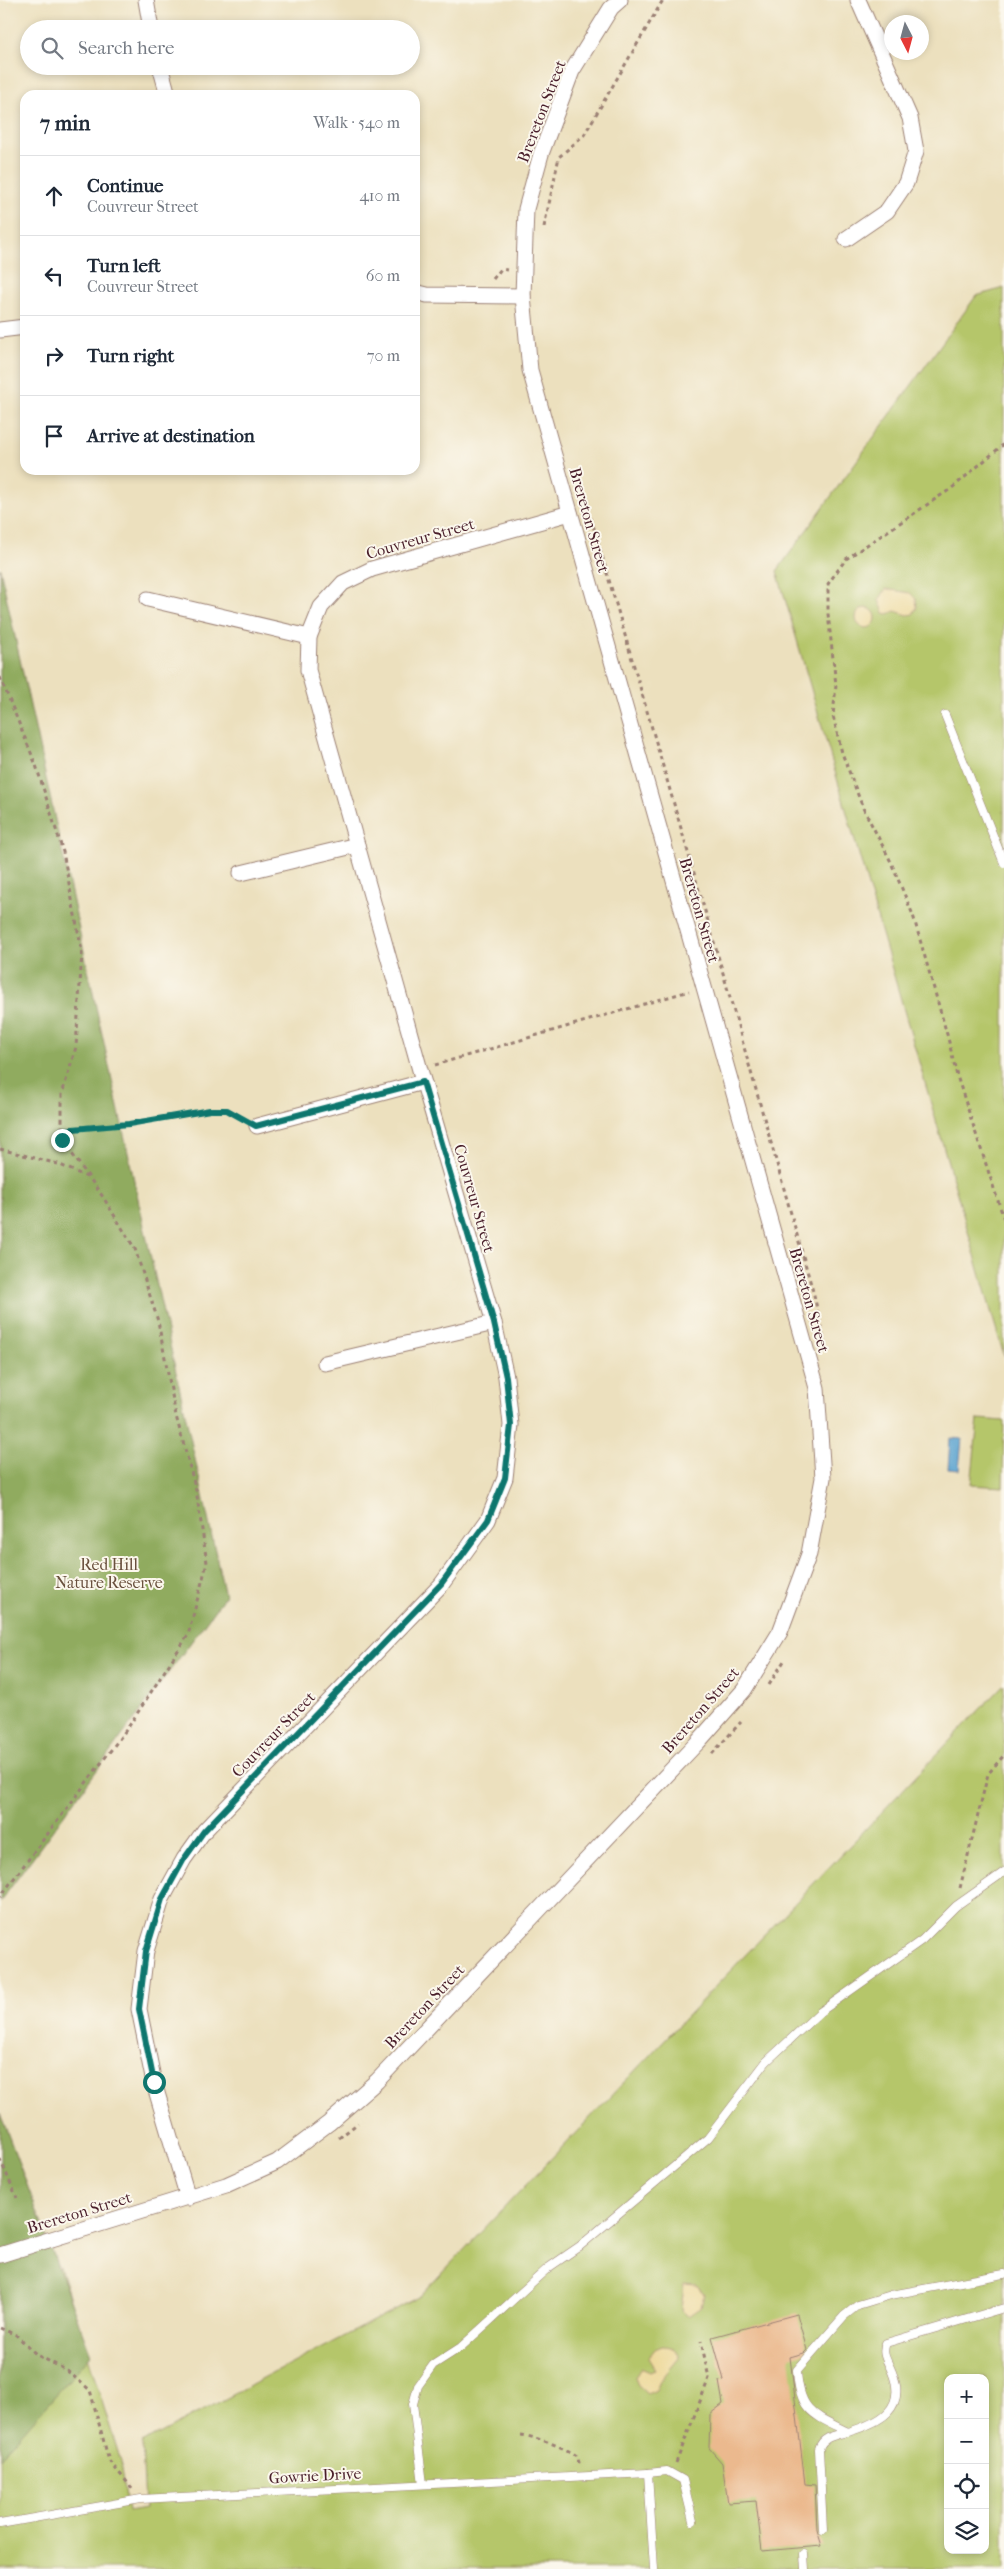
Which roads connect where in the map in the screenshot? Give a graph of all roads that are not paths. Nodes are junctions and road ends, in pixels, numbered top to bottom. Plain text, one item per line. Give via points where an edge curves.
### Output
1 (146, 0) edge
2 (620, 0) edge
3 (858, 0) edge
4 (150, 20) edge
5 (162, 75) edge
6 (167, 90) edge
7 (846, 239) dead end
8 (420, 293) edge
9 (522, 296) junction
10 (20, 328) edge
11 (0, 330) edge
12 (570, 513) junction
13 (148, 599) dead end
14 (309, 637) junction
15 (945, 715) dead end
16 (357, 845) junction
17 (1004, 863) edge
18 (241, 873) dead end
19 (421, 1076) junction
20 (256, 1126) road end
21 (494, 1323) junction
22 (325, 1363) dead end
23 (1004, 1872) edge
24 (188, 2198) junction
25 (0, 2255) edge
26 (1004, 2274) edge
27 (1004, 2308) edge
28 (848, 2432) junction
29 (648, 2473) junction
30 (423, 2484) junction
31 (693, 2521) dead end
32 (0, 2524) edge
33 (824, 2530) dead end
34 (804, 2554) dead end
35 (654, 2569) edge
36 (805, 2569) edge

1 - 4 street
2 - 9 street, Brereton Street via 611,8 572,71 541,154 526,209
3 - 7 street via 910,118 916,151 906,183 887,211
5 - 6 street
8 - 9 street
9 - 12 street, Brereton Street via 530,370
10 - 11 street
12 - 14 street, Couvreur Street via 372,569 343,583 321,607
12 - 24 street, Brereton Street via 817,1388 823,1478 809,1554 780,1632 744,1690 377,2081 277,2162
13 - 14 street
14 - 16 street, Couvreur Street via 308,670
15 - 17 lane
16 - 18 street
16 - 19 street, Couvreur Street
19 - 20 street
19 - 21 street, Couvreur Street
21 - 22 street
21 - 24 street, Couvreur Street via 506,1377 511,1425 505,1478 488,1520 441,1584 204,1831 162,1899 146,1951 139,2009 154,2082
23 - 30 lane via 956,1906 922,1940 820,2012 766,2062 708,2138 580,2246 548,2268 461,2347 433,2365 418,2386 414,2404
24 - 25 street, Brereton Street
26 - 28 lane via 891,2296 858,2305 844,2316 797,2370 798,2390 805,2405 817,2417
27 - 28 lane via 886,2343 884,2358 895,2380 896,2398 878,2422
28 - 33 lane via 827,2438 818,2449
29 - 30 lane, Gowrie Drive
29 - 31 lane, Gowrie Drive via 672,2472 683,2480
29 - 35 lane
30 - 32 lane, Gowrie Drive via 142,2499
34 - 36 lane

